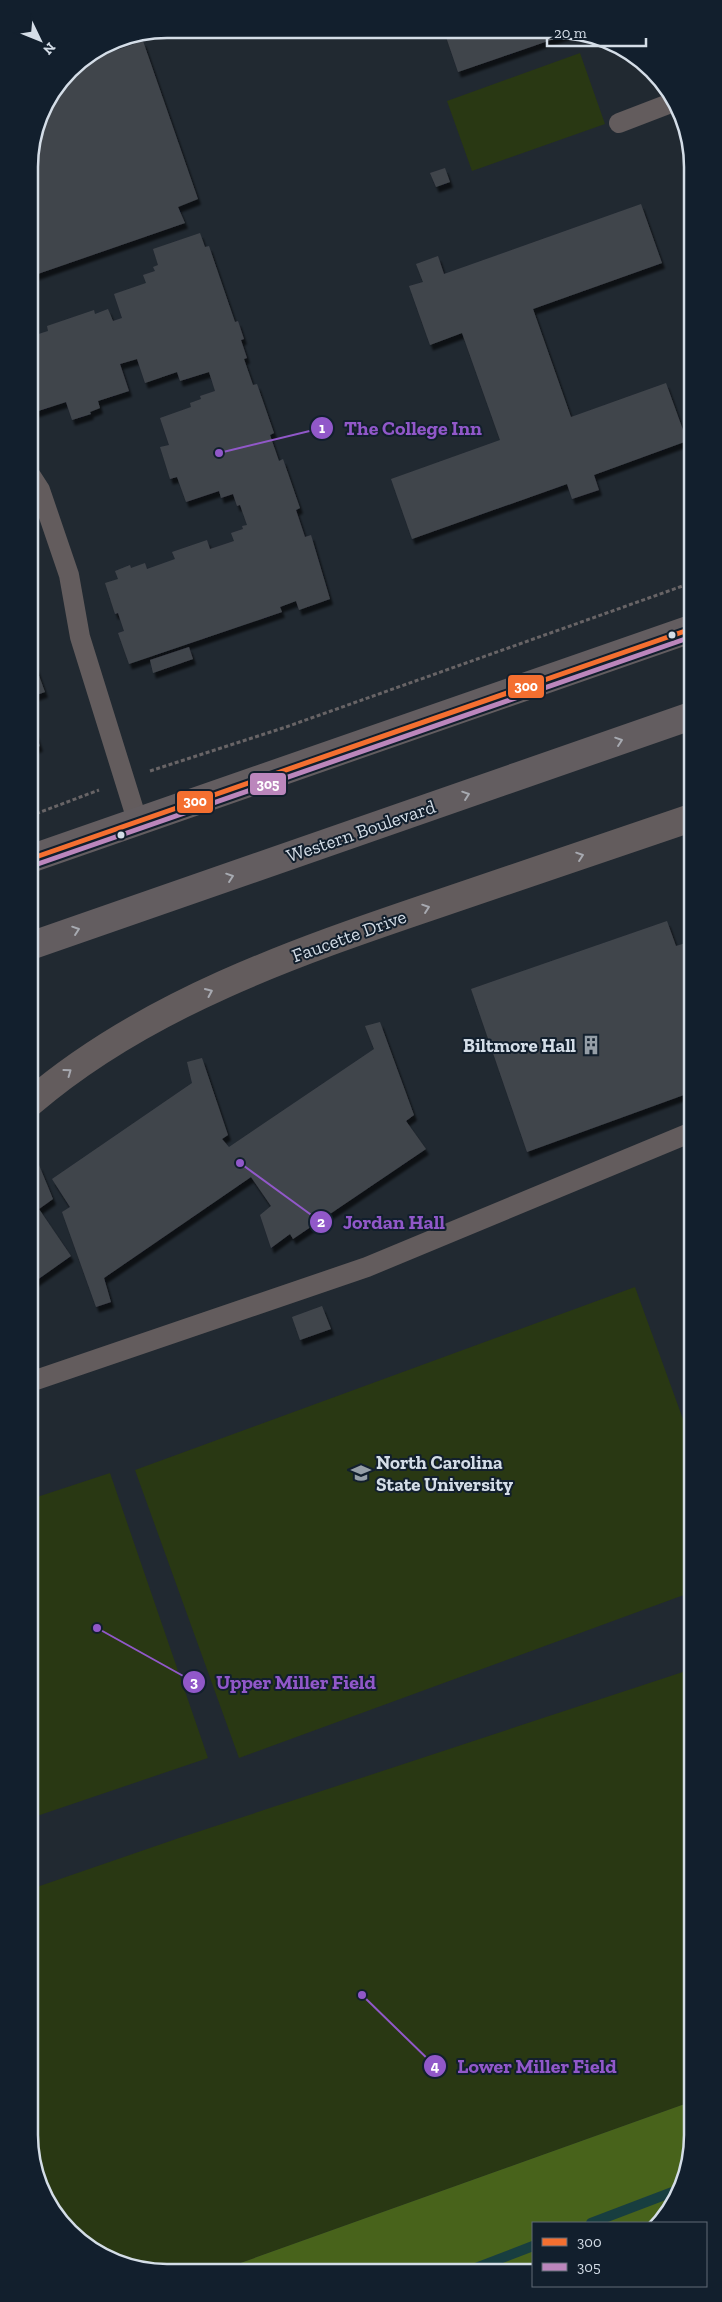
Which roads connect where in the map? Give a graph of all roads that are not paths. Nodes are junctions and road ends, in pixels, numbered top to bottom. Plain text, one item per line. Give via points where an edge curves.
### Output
1 (668, 104) edge
2 (619, 122) dead end
3 (38, 487) edge
4 (684, 632) edge
5 (684, 718) edge
6 (137, 820) junction
7 (684, 820) edge
8 (38, 856) edge
9 (38, 943) edge
10 (38, 1097) edge
11 (684, 1135) edge
12 (38, 1379) edge

1 - 2 lane
3 - 6 lane via 69,576 80,638
4 - 6 main road
9 -> 5 main road, Western Boulevard
6 - 8 main road
10 -> 7 street, Faucette Drive via 93,1054 138,1027 191,1000 320,944
11 - 12 lane via 367,1267

